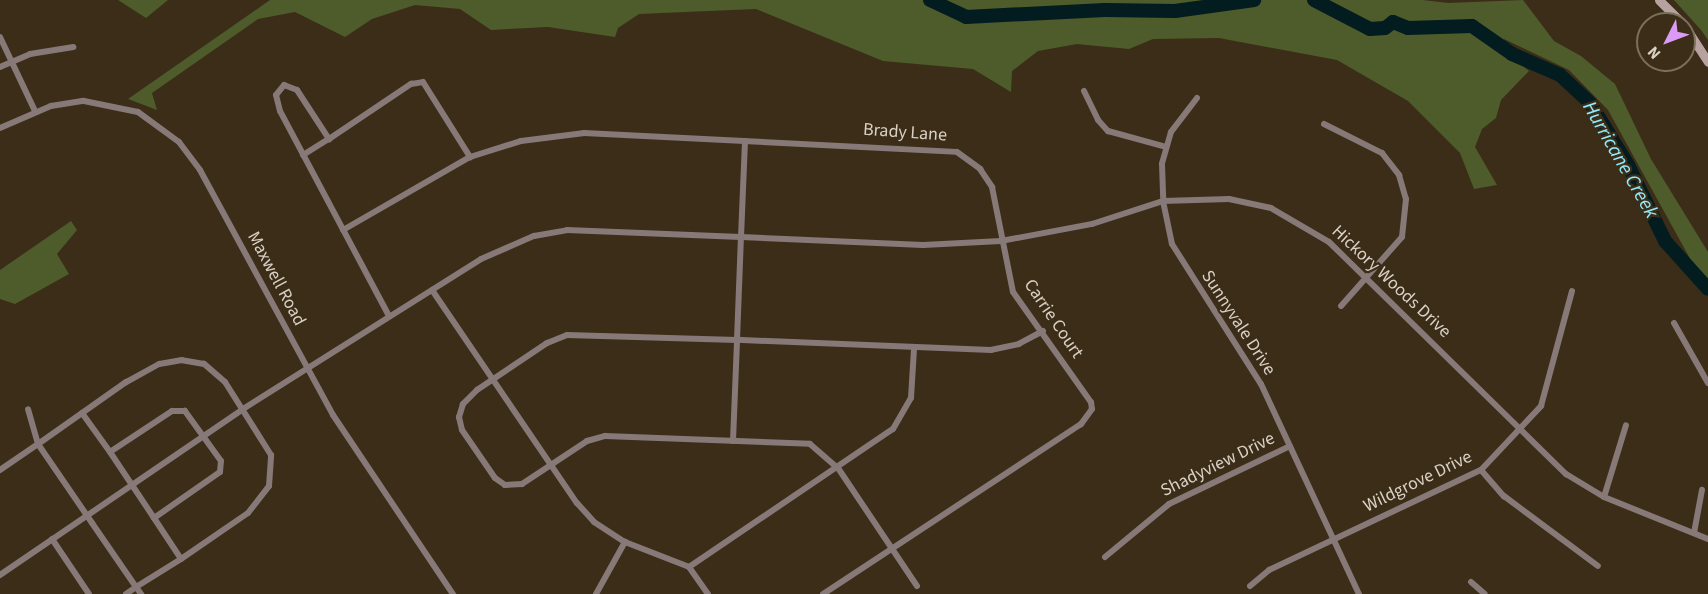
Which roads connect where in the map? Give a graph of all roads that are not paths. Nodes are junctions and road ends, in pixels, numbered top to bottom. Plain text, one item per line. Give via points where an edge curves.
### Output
1 (1659, 0) edge
2 (1671, 12) edge
3 (0, 37) edge
4 (1696, 44) edge
5 (73, 46) dead end
6 (14, 61) junction
7 (1708, 62) edge
8 (0, 67) edge
9 (1084, 91) dead end
10 (1197, 98) dead end
11 (35, 111) junction
12 (1324, 124) dead end
13 (0, 128) edge
14 (328, 139) junction
15 (745, 141) junction
16 (1166, 147) junction
17 (303, 155) junction
18 (470, 157) junction
19 (1163, 201) junction
20 (343, 230) junction
21 (741, 237) junction
22 (1001, 241) junction
23 (1368, 277) junction
24 (432, 290) junction
25 (1572, 291) dead end
26 (1341, 306) dead end
27 (389, 316) junction
28 (1674, 323) dead end
29 (1043, 331) junction
30 (737, 340) junction
31 (915, 349) junction
32 (306, 368) junction
33 (494, 379) junction
34 (1708, 383) edge
35 (28, 409) dead end
36 (243, 409) junction
37 (82, 412) junction
38 (1626, 425) dead end
39 (1521, 430) junction
40 (205, 435) junction
41 (733, 441) junction
42 (38, 444) junction
43 (1290, 446) junction
44 (110, 452) junction
45 (552, 464) junction
46 (838, 468) junction
47 (0, 470) edge
48 (1481, 470) junction
49 (132, 485) junction
50 (1702, 490) dead end
51 (1604, 497) junction
52 (87, 515) junction
53 (154, 518) junction
54 (1694, 533) junction
55 (52, 539) junction
56 (1708, 539) edge
57 (1334, 540) junction
58 (625, 542) junction
59 (892, 549) junction
60 (1105, 557) dead end
61 (182, 559) junction
62 (1598, 566) dead end
63 (689, 567) junction
64 (0, 575) edge
65 (1471, 582) dead end
66 (917, 586) dead end
67 (1250, 586) dead end
68 (136, 587) junction
69 (89, 594) edge
70 (126, 594) edge
71 (141, 594) edge
72 (453, 594) edge
73 (596, 594) edge
74 (708, 594) edge
75 (824, 594) edge
76 (1359, 594) edge
77 (1485, 594) edge

1 - 2 main road
3 - 6 street
4 - 7 main road
5 - 6 street
6 - 8 street
6 - 11 street
9 - 16 street via 1108,131
10 - 16 street, Sunnyvale Drive via 1178,119
11 - 13 street, Maxwell Road
11 - 32 street, Maxwell Road via 69,102 105,102 138,112 173,136 200,170
12 - 23 street via 1382,153 1404,187 1407,212 1402,237
14 - 17 street
14 - 17 street via 297,90 284,85 279,89 277,102
14 - 18 street via 418,81 434,94
15 - 18 street, Brady Lane via 585,133 520,141
15 - 21 street
15 - 22 street, Brady Lane via 957,152 980,169 992,188
16 - 19 street, Sunnyvale Drive
17 - 20 street
18 - 20 street, Brady Lane
19 - 22 street, Hickory Woods Drive via 1092,224
19 - 23 street, Hickory Woods Drive via 1229,199 1271,208 1310,228
19 - 43 street, Sunnyvale Drive via 1166,227 1181,263 1246,357
20 - 27 street
21 - 22 street, Hickory Woods Drive via 923,245
21 - 24 street, Hickory Woods Drive via 567,230 534,236 481,259
21 - 30 street
22 - 29 street, Carrie Court via 1013,292
23 - 26 street
23 - 39 street, Hickory Woods Drive
24 - 27 street, Hickory Woods Drive
24 - 33 street
25 - 39 street, Wildgrove Drive via 1546,393 1541,406
27 - 32 street, Hickory Woods Drive
28 - 34 street
29 - 31 street via 1019,344 991,350
29 - 59 street, Carrie Court via 1092,409 1081,424
30 - 31 street
30 - 33 street via 567,335 547,343
30 - 41 street
31 - 46 street via 907,411 893,429
32 - 36 street, Hickory Woods Drive
32 - 72 street, Maxwell Road
33 - 45 street
33 - 45 street via 463,404 459,417 462,430 495,478 515,486
35 - 42 street
36 - 37 street via 225,382 204,364 182,360 159,364
36 - 40 street, Hickory Woods Drive
36 - 61 street via 272,455 269,486 248,513
37 - 42 street
37 - 44 street
38 - 51 street
39 - 48 street, Wildgrove Drive
39 - 51 street, Hickory Woods Drive via 1566,474
40 - 44 street via 192,417 177,409
40 - 49 street, Hickory Woods Drive
40 - 53 street via 221,461 220,472
41 - 45 street via 605,436 587,441
41 - 46 street via 810,444
42 - 47 street
42 - 52 street
43 - 57 street, Sunnyvale Drive
43 - 60 street, Shadyview Drive via 1169,504
44 - 49 street
45 - 58 street via 594,522
46 - 59 street
46 - 63 street
48 - 57 street, Wildgrove Drive
48 - 62 street via 1504,496
49 - 52 street, Hickory Woods Drive
49 - 53 street
50 - 54 street
51 - 54 street, Hickory Woods Drive
52 - 55 street, Hickory Woods Drive
52 - 68 street
53 - 61 street
54 - 56 street, Hickory Woods Drive
55 - 64 street, Hickory Woods Drive
55 - 69 street
57 - 67 street, Wildgrove Drive via 1269,570
57 - 76 street, Sunnyvale Drive
58 - 63 street
58 - 73 street
59 - 66 street
59 - 75 street
61 - 68 street
63 - 74 street
65 - 77 street
68 - 70 street
68 - 71 street

